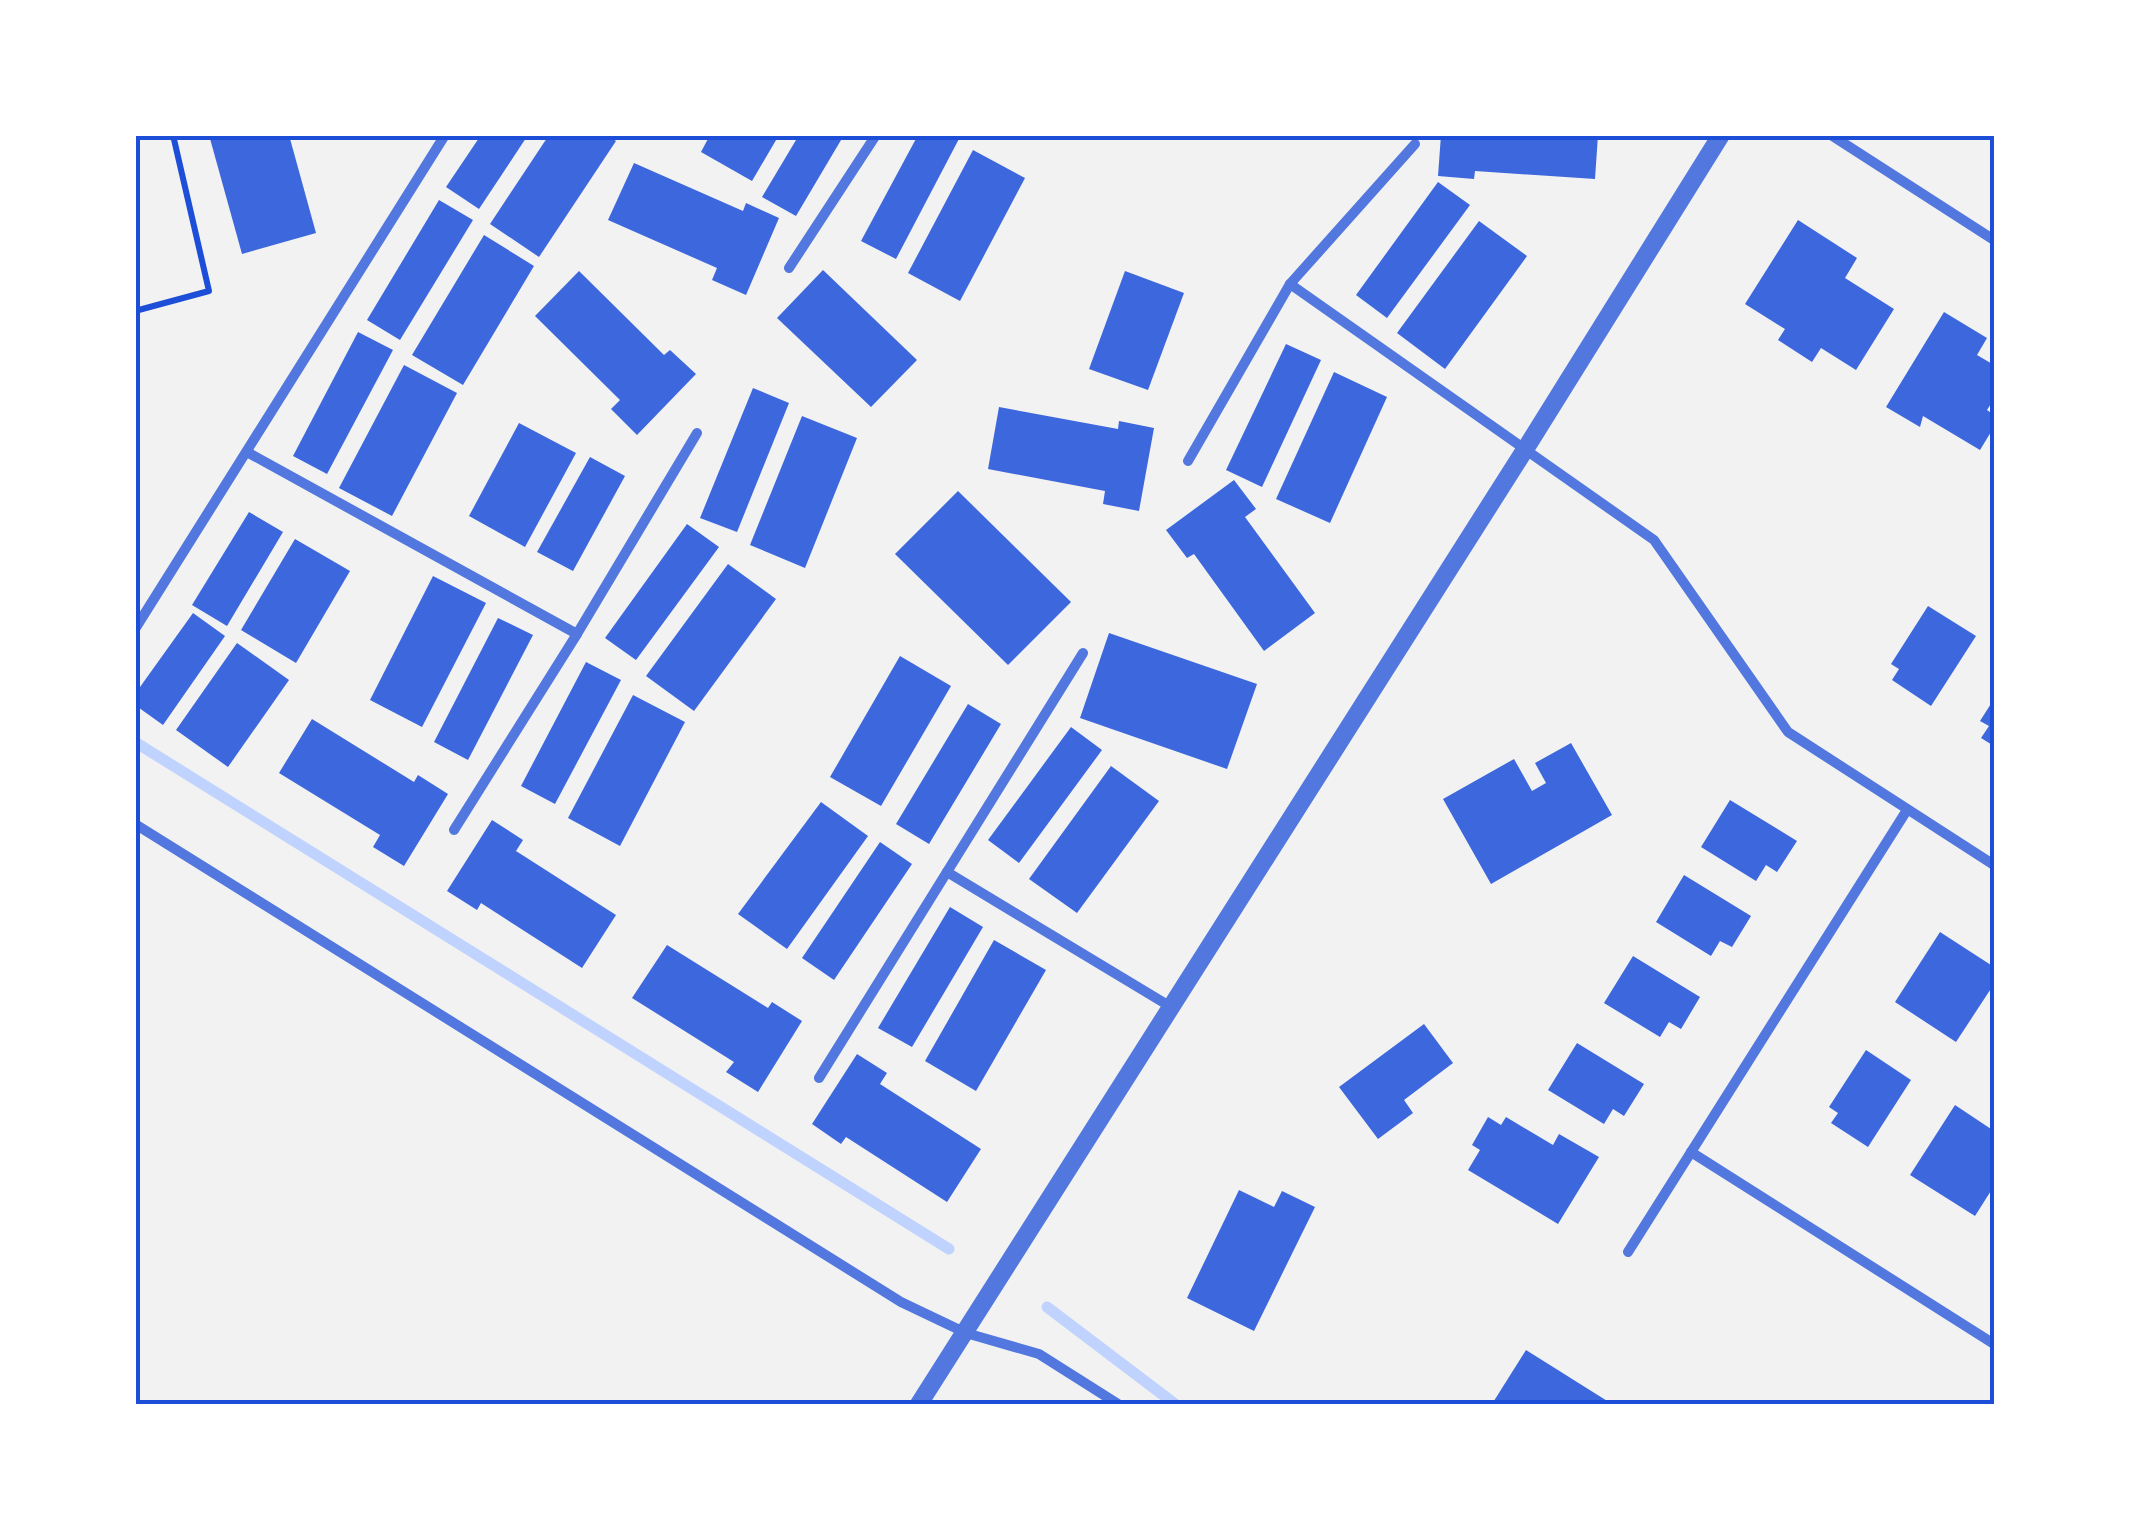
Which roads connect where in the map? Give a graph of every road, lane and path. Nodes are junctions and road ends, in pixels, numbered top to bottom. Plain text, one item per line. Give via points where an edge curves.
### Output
1 (173, 135) edge
2 (444, 135) edge
3 (876, 135) edge
4 (1721, 135) edge
5 (1830, 135) edge
6 (1415, 144) dead end
7 (1994, 240) edge
8 (789, 268) dead end
9 (1290, 284) junction
10 (135, 311) edge
11 (696, 433) dead end
12 (1526, 448) junction
13 (247, 452) junction
14 (1188, 460) dead end
15 (135, 629) edge
16 (577, 634) junction
17 (1083, 654) dead end
18 (1908, 810) junction
19 (135, 824) edge
20 (454, 830) dead end
21 (1994, 865) edge
22 (947, 872) junction
23 (1171, 1007) junction
24 (819, 1078) dead end
25 (1691, 1152) junction
26 (1628, 1252) dead end
27 (966, 1333) junction
28 (1994, 1344) edge
29 (919, 1404) edge
30 (1118, 1404) edge

1 - 10 path via 209,291
2 - 13 street
3 - 8 street
4 - 12 street
5 - 7 street
6 - 9 street
9 - 12 street
9 - 14 street
11 - 16 street
12 - 18 street via 1654,540 1788,732
12 - 23 street
13 - 15 street
13 - 16 street
16 - 20 street
17 - 22 street
18 - 21 street
18 - 25 street
19 - 27 street via 902,1302
22 - 23 street
22 - 24 street
23 - 27 street
25 - 26 street
25 - 28 street
27 - 29 street
27 - 30 street via 1039,1354

